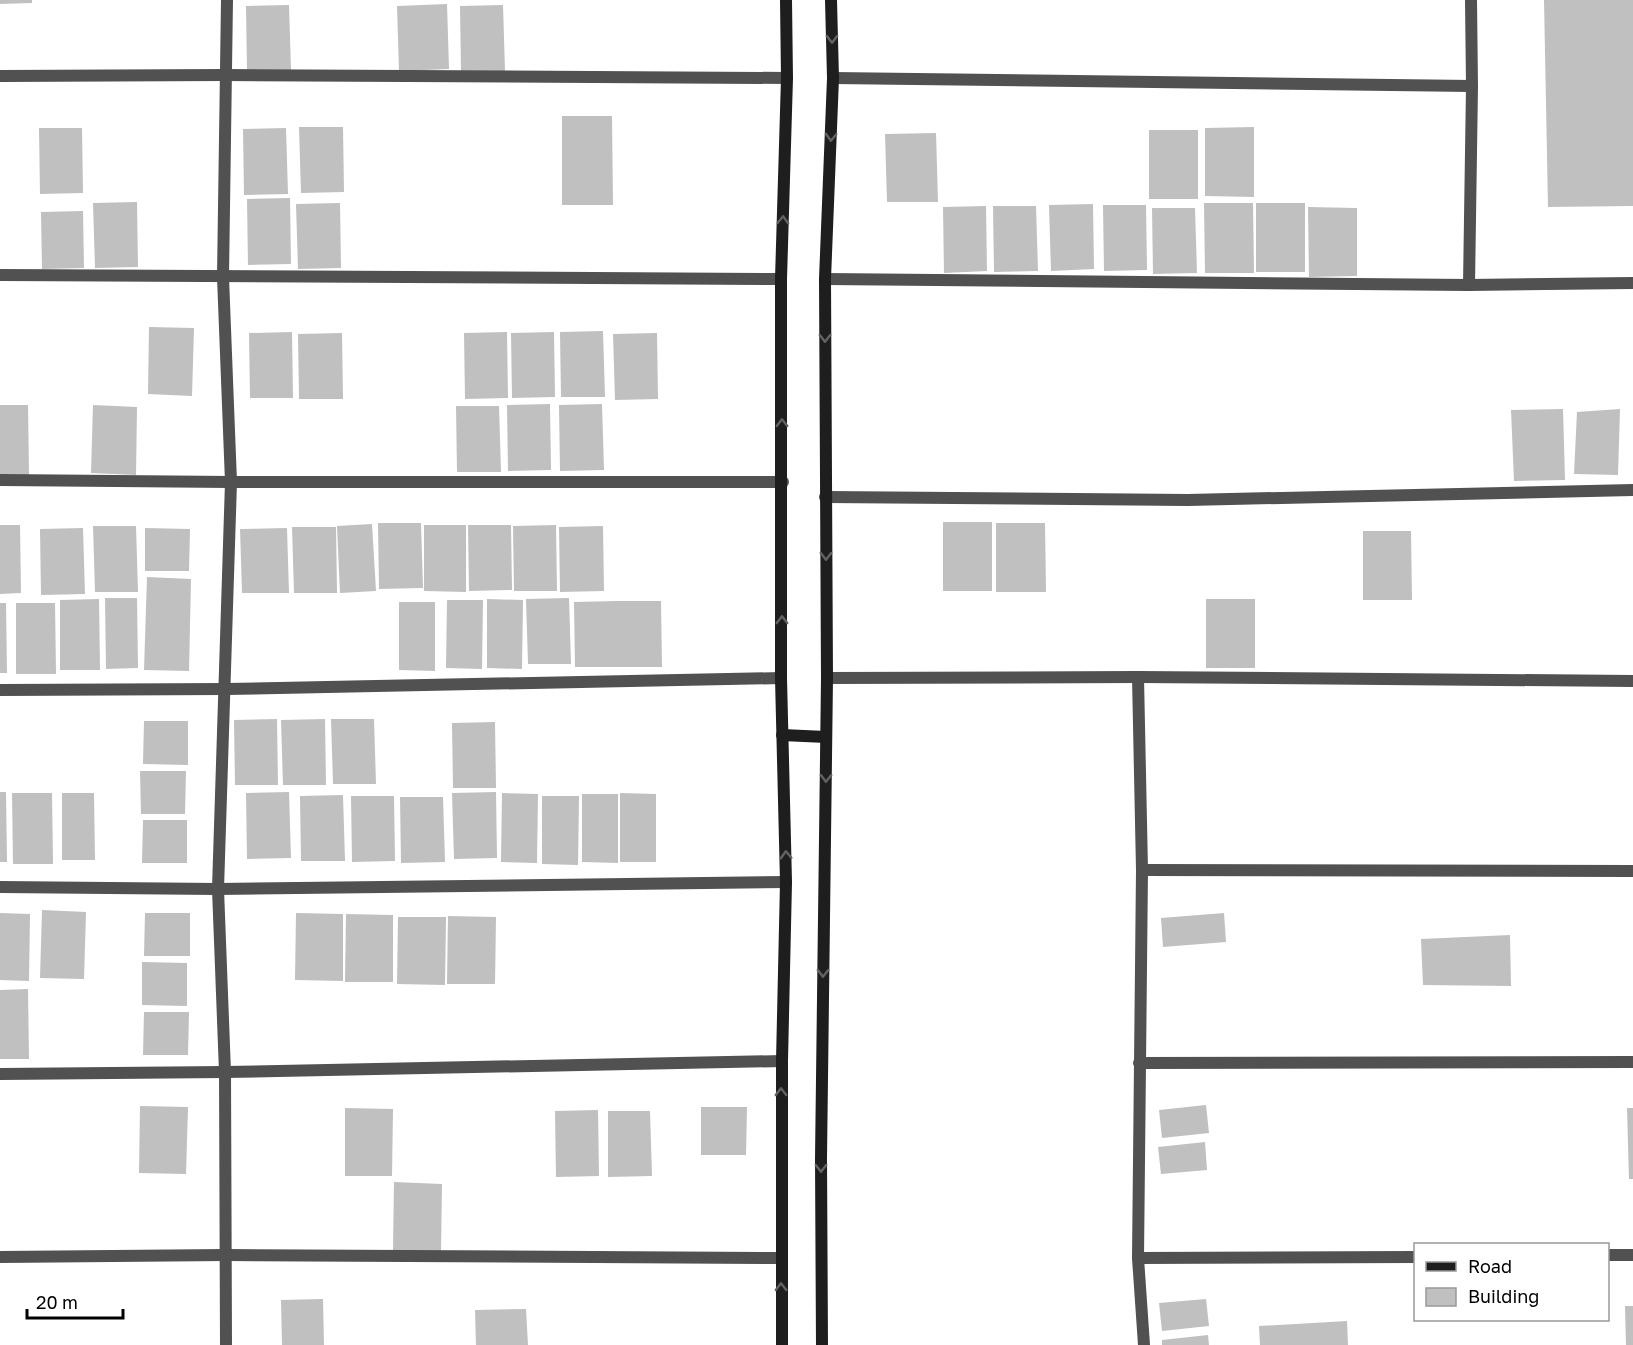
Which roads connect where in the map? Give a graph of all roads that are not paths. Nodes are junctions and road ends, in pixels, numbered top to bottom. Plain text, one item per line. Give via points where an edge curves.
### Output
1 (227, 0) edge
2 (786, 0) edge
3 (831, 0) edge
4 (1471, 0) edge
5 (225, 75) junction
6 (0, 76) edge
7 (787, 78) junction
8 (833, 78) junction
9 (1472, 86) junction
10 (0, 275) edge
11 (223, 277) junction
12 (781, 279) junction
13 (825, 279) junction
14 (1633, 283) edge
15 (1469, 285) junction
16 (0, 480) edge
17 (231, 482) junction
18 (783, 482) junction
19 (1633, 490) edge
20 (825, 497) junction
21 (1138, 677) junction
22 (782, 678) junction
23 (827, 678) junction
24 (1633, 681) edge
25 (226, 689) junction
26 (0, 690) edge
27 (782, 735) junction
28 (826, 737) junction
29 (1142, 870) junction
30 (1633, 871) edge
31 (786, 882) junction
32 (0, 887) edge
33 (218, 889) junction
34 (782, 1061) junction
35 (1633, 1062) edge
36 (1138, 1063) junction
37 (225, 1072) junction
38 (0, 1074) edge
39 (226, 1255) junction
40 (1609, 1255) edge
41 (1633, 1255) edge
42 (0, 1257) edge
43 (1414, 1257) edge
44 (781, 1258) junction
45 (1138, 1258) junction
46 (226, 1345) edge
47 (782, 1345) edge
48 (822, 1345) edge
49 (1144, 1345) edge

1 - 5 street
2 - 7 street
3 -> 8 street
4 - 9 street
5 - 6 street
5 - 7 street
5 - 11 street
12 -> 7 street
8 - 9 street
8 -> 13 street
9 - 15 street
10 - 11 street
11 - 12 street
11 - 17 street
18 -> 12 street
13 - 15 street
13 -> 20 street
14 - 15 street
16 - 17 street
17 - 18 street
17 - 25 street
22 -> 18 street
19 - 20 street via 1188,500
20 -> 23 street
21 - 23 street
21 - 24 street
21 - 29 street
22 - 25 street
22 - 27 street
23 - 28 street
25 - 26 street
25 - 33 street
27 - 28 street
31 -> 27 street
28 -> 48 street
29 - 30 street
29 - 36 street
31 - 33 street
31 - 34 street
32 - 33 street
33 - 37 street
34 - 37 street
44 -> 34 street
35 - 36 street
36 - 45 street
37 - 38 street
37 - 39 street
39 - 42 street
39 - 44 street
39 - 46 street
40 - 41 street
43 - 45 street
47 -> 44 street
45 - 49 street

